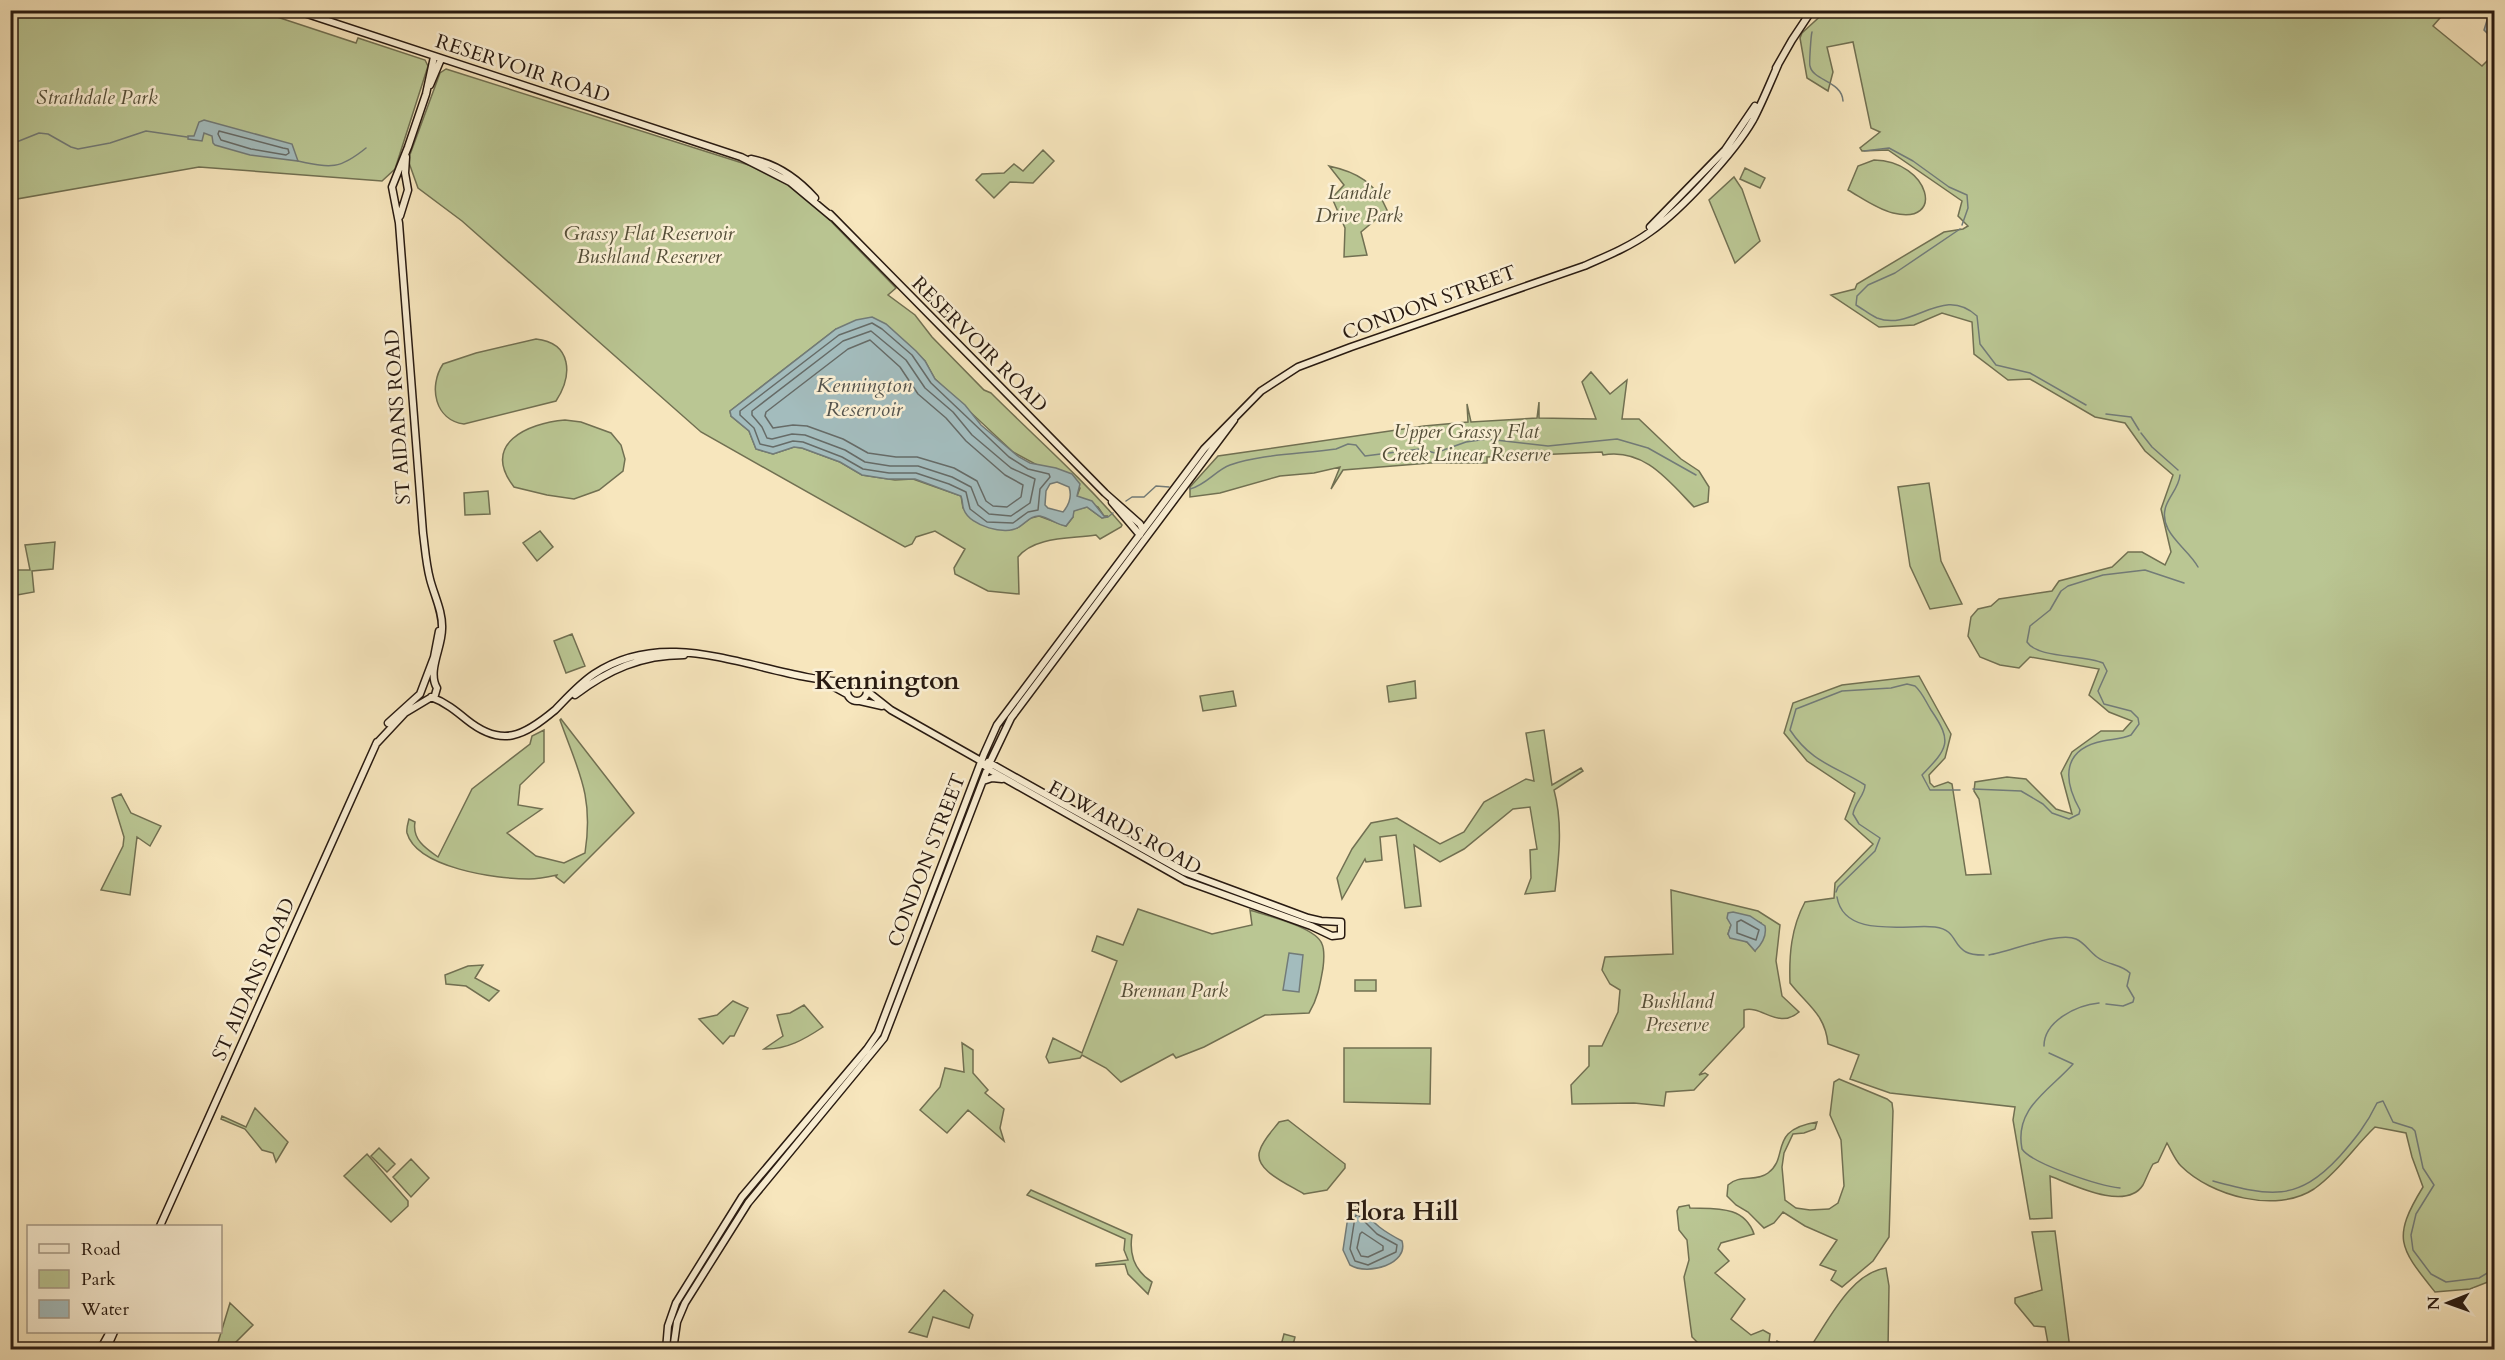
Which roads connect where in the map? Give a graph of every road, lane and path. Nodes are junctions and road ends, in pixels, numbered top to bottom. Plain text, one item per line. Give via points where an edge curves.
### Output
1 (295, 10) edge
2 (1812, 10) edge
3 (437, 58) junction
4 (408, 147) junction
5 (394, 182) junction
6 (407, 183) junction
7 (393, 195) junction
8 (405, 197) junction
9 (399, 223) junction
10 (1250, 401) junction
11 (1141, 531) junction
12 (1144, 540) junction
13 (1096, 592) junction
14 (1103, 595) junction
15 (438, 607) junction
16 (702, 656) junction
17 (620, 666) junction
18 (599, 671) junction
19 (821, 680) junction
20 (853, 682) junction
21 (424, 683) junction
22 (436, 686) junction
23 (421, 691) junction
24 (867, 691) junction
25 (847, 694) junction
26 (430, 697) junction
27 (860, 701) junction
28 (455, 710) junction
29 (891, 710) junction
30 (554, 711) junction
31 (376, 744) junction
32 (981, 761) junction
33 (989, 765) junction
34 (983, 781) junction
35 (1009, 781) junction
36 (958, 844) junction
37 (943, 864) junction
38 (1332, 921) junction
39 (1328, 933) junction
40 (905, 974) junction
41 (775, 1161) junction
42 (731, 1214) junction
43 (738, 1218) junction
44 (161, 1225) edge
45 (682, 1307) junction
46 (111, 1333) edge
47 (112, 1333) edge
48 (666, 1348) edge
49 (100, 1350) edge
50 (106, 1350) edge
51 (673, 1350) edge

1 - 3 main road, RESERVOIR ROAD
2 - 10 main road, CONDON STREET via 1731,143 1660,218 1625,246 1584,266 1298,368
3 - 4 main road
3 - 11 main road, RESERVOIR ROAD via 741,157 790,182 832,217
4 - 5 main road
4 - 6 main road
5 - 6 main road
5 - 7 main road
6 - 8 main road
7 - 8 main road
7 - 9 main road, ST AIDANS ROAD
8 - 9 main road, ST AIDANS ROAD
9 - 15 main road, ST AIDANS ROAD via 422,526 428,572
10 - 11 main road, CONDON STREET via 1204,449
10 - 12 main road, CONDON STREET
11 - 12 main road, RESERVOIR ROAD
11 - 13 main road, CONDON STREET
12 - 14 main road, CONDON STREET
13 - 14 main road
13 - 32 main road, CONDON STREET via 1006,711
14 - 33 main road, CONDON STREET via 1014,713
15 - 21 main road, ST AIDANS ROAD via 437,644
15 - 22 main road, ST AIDANS ROAD via 442,633 434,670
16 - 17 main road via 657,657
16 - 18 main road via 658,651 624,659
16 - 19 main road
17 - 18 main road
17 - 30 main road
18 - 30 main road
19 - 20 main road
19 - 25 main road
20 - 24 main road via 863,684
20 - 25 main road
21 - 22 main road
21 - 23 main road, ST AIDANS ROAD
22 - 26 main road via 435,695
22 - 28 main road
23 - 26 main road
23 - 31 main road, ST AIDANS ROAD via 390,721
24 - 27 main road
24 - 29 main road, EDWARDS ROAD
25 - 27 main road
26 - 28 main road
26 - 31 main road, ST AIDANS ROAD via 405,713
27 - 29 main road, EDWARDS ROAD
28 - 30 main road via 485,732 506,736 531,729
29 - 32 main road, EDWARDS ROAD
31 - 44 main road, ST AIDANS ROAD
32 - 33 main road, EDWARDS ROAD
32 - 37 main road, CONDON STREET
33 - 34 main road, CONDON STREET
33 - 35 main road, EDWARDS ROAD
33 - 38 main road, EDWARDS ROAD via 1188,874 1308,918
34 - 35 main road
34 - 36 main road, CONDON STREET
35 - 39 main road, EDWARDS ROAD via 1186,881
36 - 37 main road
36 - 40 main road, CONDON STREET
37 - 40 main road, CONDON STREET
38 - 39 main road
38 - 39 main road via 1341,923 1342,932 1337,936
40 - 41 main road, CONDON STREET via 879,1046
41 - 42 main road, CONDON STREET via 748,1188
41 - 43 main road, CONDON STREET
42 - 43 main road
42 - 48 main road, CONDON STREET via 676,1303
43 - 45 main road, CONDON STREET
45 - 48 main road via 676,1312
45 - 51 main road, CONDON STREET
46 - 49 main road
47 - 50 main road

